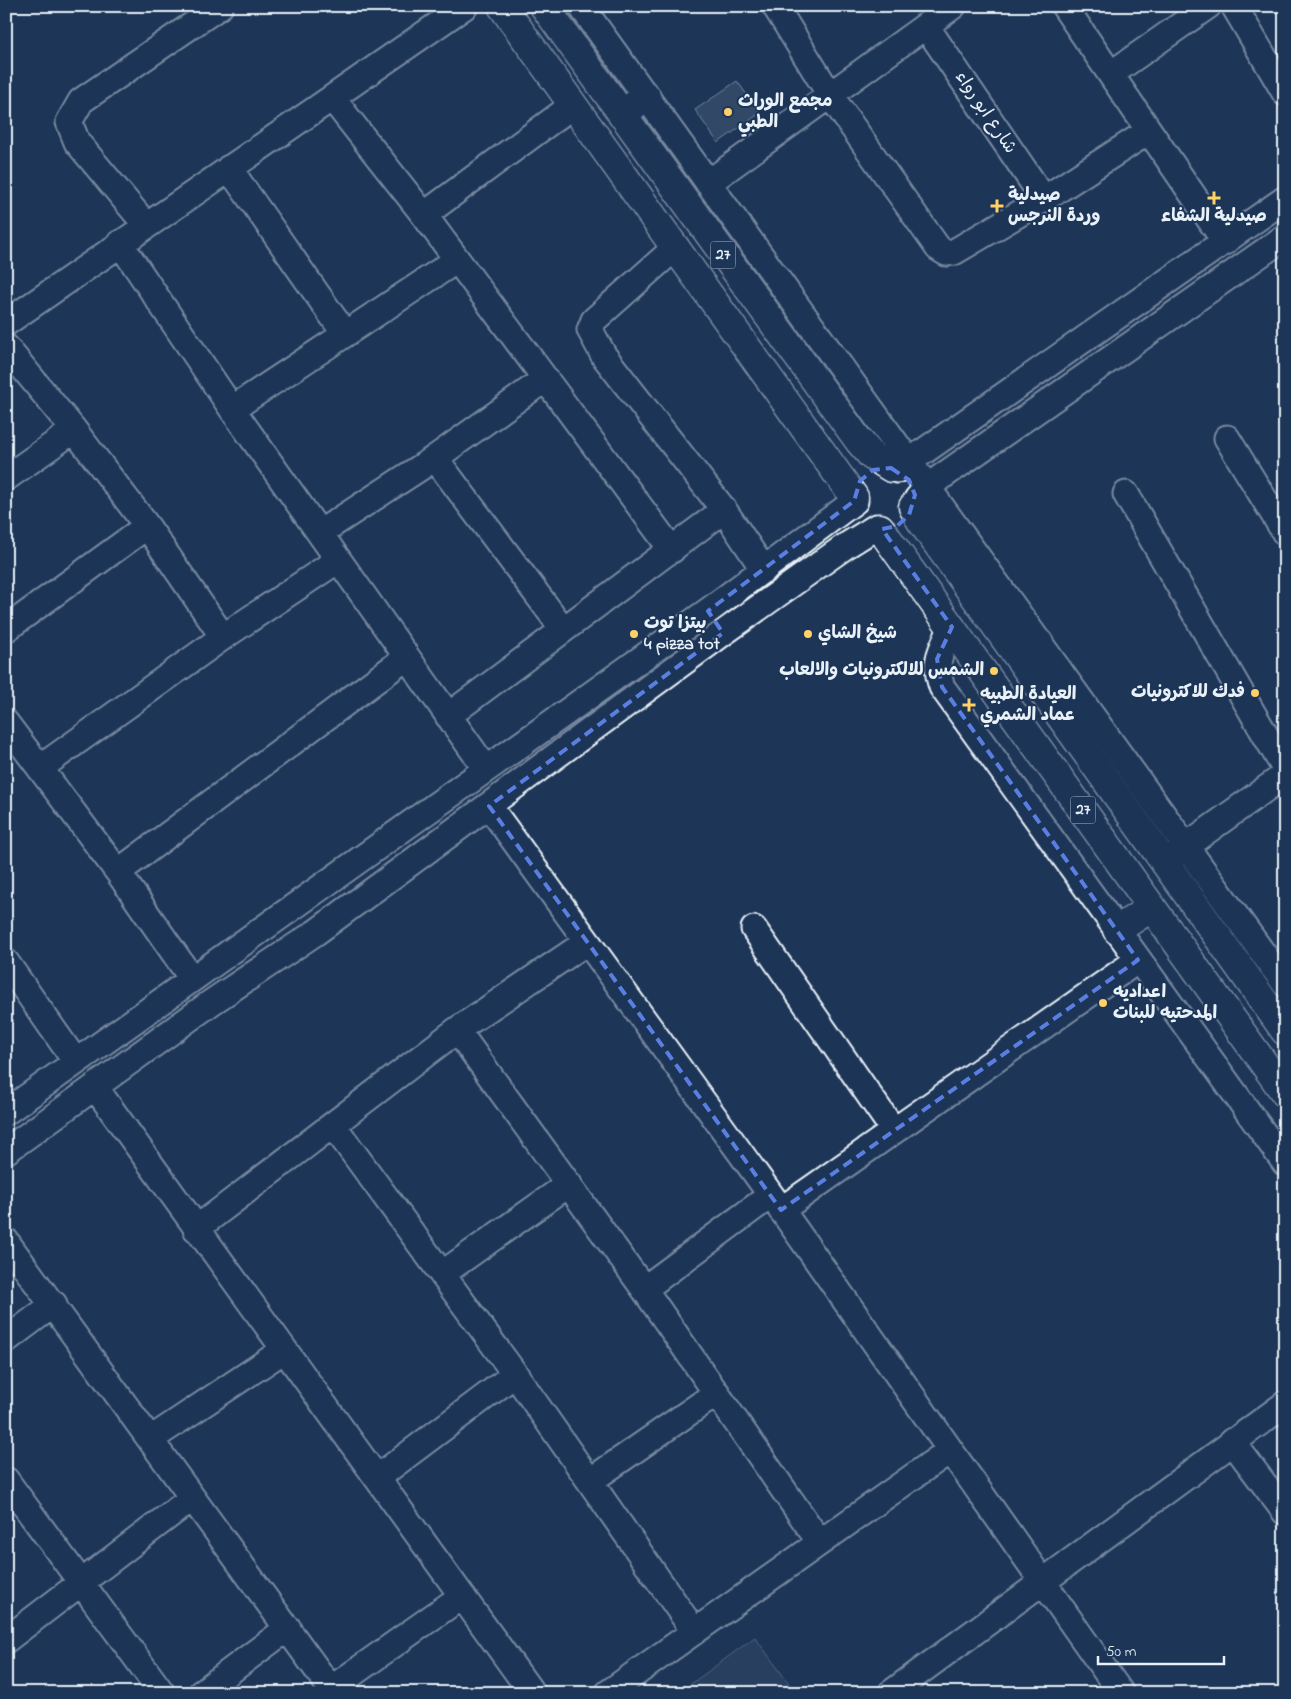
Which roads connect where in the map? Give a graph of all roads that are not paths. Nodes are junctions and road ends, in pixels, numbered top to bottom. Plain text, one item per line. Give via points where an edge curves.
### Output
1 (220, 6) edge
2 (465, 6) edge
3 (502, 6) edge
4 (544, 6) edge
5 (581, 6) edge
6 (775, 6) edge
7 (953, 6) edge
8 (1064, 6) edge
9 (1208, 6) edge
10 (1234, 6) edge
11 (926, 26) junction
12 (1111, 74) junction
13 (1285, 93) edge
14 (830, 95) junction
15 (646, 96) junction
16 (332, 98) junction
17 (573, 105) junction
18 (622, 115) junction
19 (1149, 131) junction
20 (229, 168) junction
21 (708, 183) junction
22 (1044, 199) junction
23 (1285, 199) edge
24 (424, 215) junction
25 (146, 225) junction
26 (1285, 237) edge
27 (1224, 242) junction
28 (120, 243) junction
29 (676, 247) junction
30 (457, 260) junction
31 (6, 322) edge
32 (345, 334) junction
33 (6, 347) edge
34 (545, 379) junction
35 (232, 409) junction
36 (74, 430) junction
37 (1227, 438) dead end
38 (435, 458) junction
39 (899, 467) junction
40 (6, 478) edge
41 (1126, 494) dead end
42 (854, 499) junction
43 (918, 499) junction
44 (724, 510) junction
45 (147, 526) junction
46 (878, 527) junction
47 (321, 532) junction
48 (1285, 533) edge
49 (672, 550) junction
50 (338, 560) junction
51 (764, 570) junction
52 (708, 611) junction
53 (952, 627) junction
54 (6, 629) edge
55 (563, 629) junction
56 (722, 633) junction
57 (223, 636) junction
58 (1029, 651) junction
59 (407, 657) junction
60 (448, 716) junction
61 (6, 723) edge
62 (40, 768) junction
63 (486, 768) junction
64 (1285, 769) edge
65 (1285, 775) edge
66 (489, 806) junction
67 (1185, 846) junction
68 (1165, 863) junction
69 (345, 869) junction
70 (118, 872) junction
71 (366, 897) junction
72 (294, 906) junction
73 (1152, 907) junction
74 (754, 929) dead end
75 (1117, 930) junction
76 (315, 933) junction
77 (587, 942) junction
78 (1138, 960) junction
79 (6, 962) edge
80 (192, 979) junction
81 (1285, 984) edge
82 (457, 1030) junction
83 (1285, 1031) edge
84 (76, 1062) junction
85 (1277, 1075) edge
86 (95, 1087) junction
87 (1285, 1093) edge
88 (6, 1112) edge
89 (333, 1125) junction
90 (894, 1131) junction
91 (6, 1151) edge
92 (1285, 1163) edge
93 (568, 1184) junction
94 (776, 1202) junction
95 (196, 1230) junction
96 (6, 1241) edge
97 (442, 1274) junction
98 (644, 1289) junction
99 (54, 1304) junction
100 (6, 1340) edge
101 (284, 1350) junction
102 (515, 1374) junction
103 (716, 1393) junction
104 (1285, 1404) edge
105 (151, 1439) junction
106 (1232, 1441) junction
107 (949, 1451) junction
108 (378, 1477) junction
109 (6, 1480) edge
110 (590, 1481) junction
111 (192, 1498) junction
112 (1285, 1512) edge
113 (819, 1541) junction
114 (1042, 1582) junction
115 (81, 1583) junction
116 (462, 1596) junction
117 (288, 1628) junction
118 (694, 1631) junction
119 (6, 1640) edge
120 (333, 1691) edge
121 (162, 1693) edge
122 (201, 1693) edge
123 (532, 1693) edge
124 (608, 1693) edge
125 (890, 1693) edge
126 (1121, 1693) edge

1 - 25 street via 81,101 68,122 77,142
2 - 16 street
3 - 17 main road, 27
4 - 18 main road, 27
5 - 15 street
6 - 14 street
7 - 11 street
8 - 12 street
9 - 12 street
10 - 13 street
11 - 14 street
11 - 22 street, شارع ابو رواء
12 - 19 street
14 - 21 street
14 - 22 street via 938,248 946,253 954,252
15 - 18 main road
15 - 21 street
16 - 20 street
16 - 24 street
17 - 24 street
17 - 29 main road, 27
18 - 39 main road, 27 via 859,441 872,456
19 - 22 street
19 - 27 street
20 - 25 street
20 - 32 street
21 - 39 street
23 - 27 street
24 - 30 street
25 - 28 street
26 - 43 street
27 - 39 street
28 - 31 street
28 - 35 street
29 - 42 main road, 27
29 - 44 street via 594,320 590,330 604,356
30 - 32 street
30 - 34 street
32 - 35 street
33 - 36 street
34 - 38 street
34 - 49 street
35 - 47 street
36 - 40 street
36 - 45 street
37 - 48 street
38 - 47 street
38 - 55 street
39 - 42 main road via 882,468 866,474 856,488
39 - 43 main road, 27
41 - 64 street
42 - 46 main road, 27 via 862,517
42 - 51 street
43 - 46 main road via 897,526
43 - 58 main road, 27 via 921,521
44 - 49 street
44 - 51 street
45 - 54 street
45 - 57 street
46 - 53 main road, 27
46 - 56 street via 844,547
47 - 50 street
49 - 55 street
50 - 57 street
50 - 59 street
51 - 52 street
52 - 56 street
52 - 63 street
53 - 73 main road, 27
53 - 75 street via 937,659 942,687
55 - 60 street
56 - 66 street
57 - 62 street
58 - 67 street
58 - 68 main road, 27
59 - 60 street
59 - 70 street
60 - 63 street
61 - 62 street
62 - 70 street
63 - 69 street
65 - 67 street
66 - 71 street
66 - 77 street
67 - 68 street
67 - 81 street
68 - 83 main road, 27
69 - 71 street via 346,888
69 - 72 street
70 - 80 street
71 - 76 street
72 - 76 street via 313,910 317,918
72 - 80 street
73 - 75 main road
73 - 85 main road, 27
74 - 90 street
75 - 78 street
76 - 86 street via 212,1002
77 - 82 street
77 - 94 street
78 - 90 street
78 - 92 street
79 - 84 street
80 - 84 street
82 - 89 street
82 - 93 street
84 - 88 street
85 - 87 main road, 27
86 - 91 street
86 - 95 street
89 - 95 street
89 - 97 street
90 - 94 street
93 - 97 street
93 - 98 street
94 - 98 street
94 - 107 street
95 - 101 street
96 - 99 street
97 - 102 street
98 - 103 street
99 - 100 street
99 - 105 street
101 - 105 street
101 - 108 street
102 - 108 street
102 - 110 street
103 - 110 street
103 - 113 street
104 - 106 street
105 - 111 street
106 - 112 street
106 - 114 street
107 - 113 street
107 - 114 street
108 - 116 street
109 - 115 street
110 - 118 street
111 - 115 street
111 - 117 street
113 - 118 street
114 - 125 street
114 - 126 street
115 - 119 street
115 - 121 street
116 - 120 street
116 - 123 street
117 - 120 street
117 - 122 street
118 - 124 street

